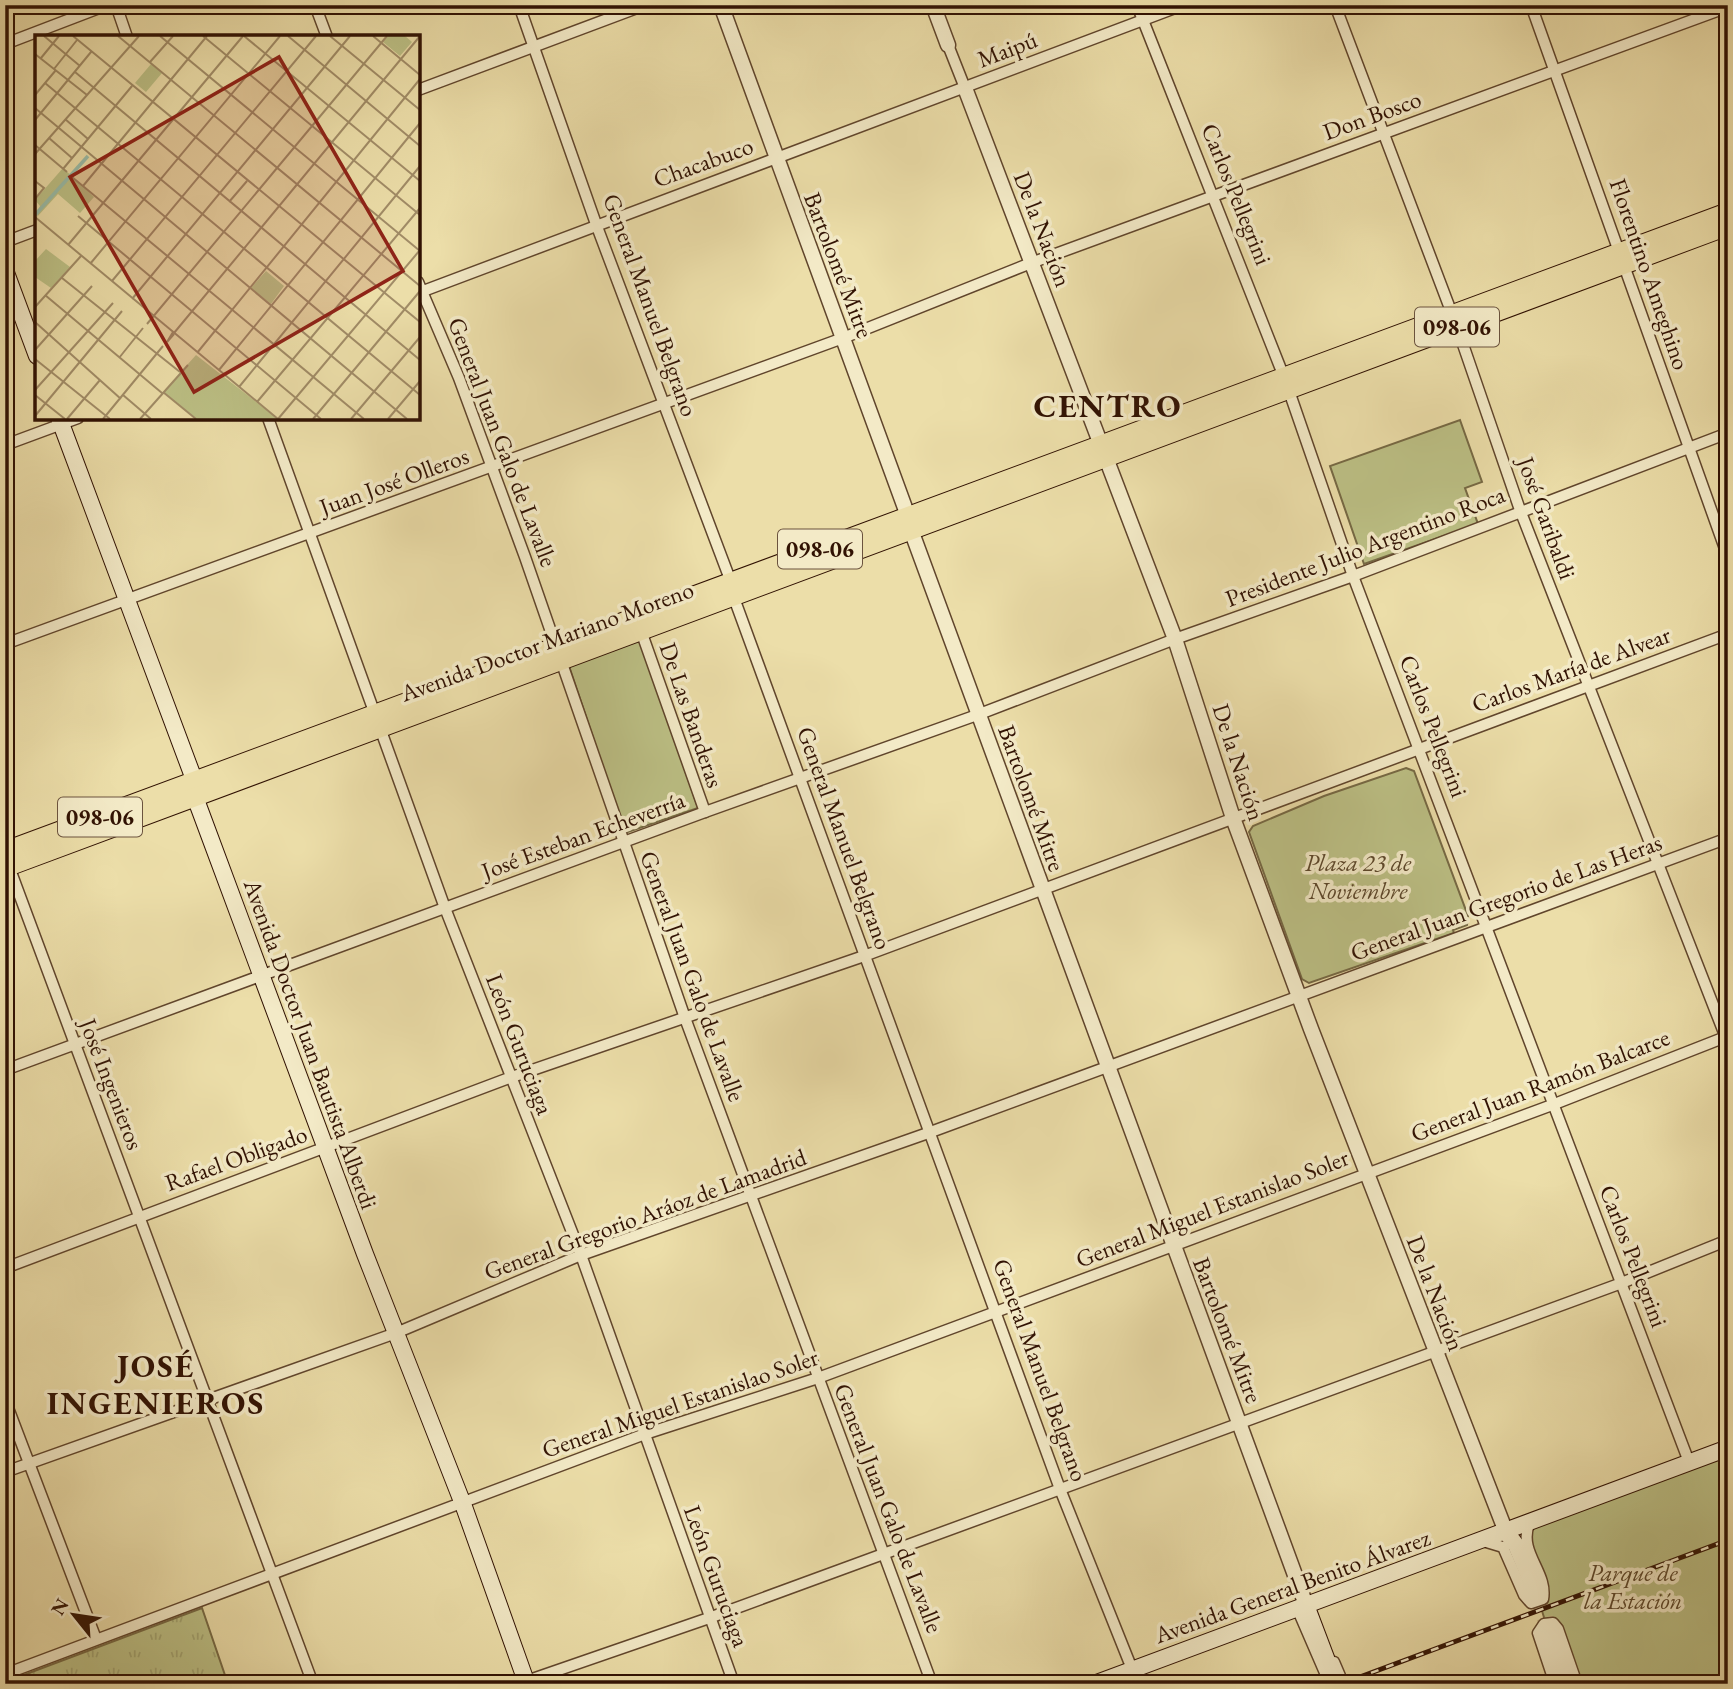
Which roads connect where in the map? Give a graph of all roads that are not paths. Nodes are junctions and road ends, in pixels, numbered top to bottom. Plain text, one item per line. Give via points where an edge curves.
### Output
1 (107, 5) edge
2 (116, 5) edge
3 (315, 5) edge
4 (519, 5) edge
5 (645, 5) edge
6 (721, 5) edge
7 (933, 5) edge
8 (1137, 5) edge
9 (1183, 5) edge
10 (1335, 5) edge
11 (1531, 5) edge
12 (1728, 7) edge
13 (1142, 19) junction
14 (126, 35) edge
15 (326, 35) edge
16 (5, 44) edge
17 (948, 45) joint
18 (533, 47) junction
19 (1555, 69) junction
20 (965, 88) junction
21 (420, 89) edge
22 (1382, 134) junction
23 (775, 158) junction
24 (1215, 196) junction
25 (1728, 212) edge
26 (596, 224) junction
27 (1728, 226) edge
28 (35, 231) edge
29 (5, 242) edge
30 (1622, 258) junction
31 (1031, 263) junction
32 (5, 270) edge
33 (420, 289) edge
34 (420, 291) edge
35 (1455, 320) junction
36 (842, 338) junction
37 (35, 351) edge
38 (1287, 384) junction
39 (664, 404) junction
40 (269, 420) edge
41 (61, 421) edge
42 (1728, 433) edge
43 (5, 444) edge
44 (1688, 449) junction
45 (1103, 452) junction
46 (492, 468) junction
47 (1520, 510) junction
48 (910, 523) junction
49 (309, 534) junction
50 (1728, 557) edge
51 (1353, 576) junction
52 (733, 590) junction
53 (129, 600) junction
54 (641, 632) junction
55 (1728, 634) edge
56 (1175, 639) junction
57 (5, 644) edge
58 (559, 654) junction
59 (1588, 686) junction
60 (977, 715) junction
61 (376, 723) junction
62 (1418, 748) junction
63 (799, 778) junction
64 (195, 789) junction
65 (705, 812) junction
66 (1233, 818) junction
67 (1728, 838) edge
68 (622, 842) junction
69 (6, 860) edge
70 (1656, 864) junction
71 (1042, 889) junction
72 (445, 908) junction
73 (1486, 927) junction
74 (864, 956) junction
75 (262, 975) junction
76 (1300, 996) junction
77 (685, 1018) junction
78 (1727, 1039) edge
79 (75, 1046) junction
80 (1107, 1068) junction
81 (5, 1070) edge
82 (509, 1078) junction
83 (1552, 1105) junction
84 (928, 1133) junction
85 (325, 1147) junction
86 (1367, 1173) junction
87 (750, 1197) junction
88 (140, 1215) junction
89 (1728, 1240) edge
90 (1172, 1247) junction
91 (581, 1255) junction
92 (5, 1268) edge
93 (1619, 1284) junction
94 (995, 1312) junction
95 (396, 1333) junction
96 (1433, 1350) junction
97 (818, 1378) junction
98 (5, 1399) edge
99 (206, 1399) junction
100 (1238, 1422) junction
101 (645, 1434) junction
102 (1728, 1448) edge
103 (1689, 1462) junction
104 (28, 1463) junction
105 (5, 1472) edge
106 (1060, 1489) junction
107 (463, 1504) junction
108 (1529, 1524) junction
109 (1506, 1532) junction
110 (1480, 1541) junction
111 (884, 1553) junction
112 (272, 1574) junction
113 (1537, 1595) tunnel mouth
114 (1305, 1605) junction
115 (709, 1618) junction
116 (1549, 1631) tunnel mouth
117 (96, 1639) junction
118 (1331, 1671) dead end
119 (8, 1673) dead end
120 (1135, 1677) edge
121 (524, 1683) edge
122 (313, 1684) edge
123 (734, 1684) edge
124 (932, 1684) edge
125 (1094, 1684) edge
126 (1555, 1684) edge
127 (1566, 1684) edge
128 (1577, 1684) edge

1 - 16 street
2 - 14 street
3 - 15 street
4 - 18 street, General Manuel Belgrano
5 - 18 street
6 - 23 street, Bartolomé Mitre
7 - 17 street, De la Nación
8 - 13 street, Carlos Pellegrini
9 - 13 street, Maipú
10 - 22 street, José Garibaldi
11 - 19 street, Florentino Ameghino
12 - 19 street, Don Bosco
13 - 20 street, Maipú
13 - 24 street, Carlos Pellegrini
17 - 20 street, De la Nación
18 - 21 street
18 - 26 street, General Manuel Belgrano
19 - 22 street, Don Bosco
19 - 30 street, Florentino Ameghino
20 - 23 street, Chacabuco
20 - 31 street, De la Nación
22 - 24 street, Don Bosco
22 - 35 street, José Garibaldi
23 - 26 street, Chacabuco
23 - 36 street, Bartolomé Mitre
24 - 31 street, Don Bosco
24 - 38 street, Carlos Pellegrini
25 - 30 main road, 098-06
26 - 33 street, Chacabuco
26 - 39 street, General Manuel Belgrano
27 - 30 main road, 098-06
28 - 29 street
30 - 35 main road, 098-06
30 - 44 street, Florentino Ameghino
31 - 36 street, Juan José Olleros
31 - 45 street, De la Nación
32 - 37 main road
34 - 46 street, General Juan Galo de Lavalle
35 - 38 main road, 098-06
35 - 47 street, José Garibaldi
36 - 39 street, Juan José Olleros
36 - 48 street, Bartolomé Mitre
38 - 45 main road, 098-06
38 - 51 street, Carlos Pellegrini
39 - 46 street, Juan José Olleros
39 - 52 street, General Manuel Belgrano
40 - 49 street, León Guruciaga
41 - 43 street
41 - 53 main road, Avenida Doctor Juan Bautista Alberdi
42 - 44 street, Presidente Julio Argentino Roca
44 - 47 street, Presidente Julio Argentino Roca
44 - 50 street, Florentino Ameghino
45 - 48 main road, Avenida Doctor Mariano Moreno / 098-06
45 - 56 street, De la Nación
46 - 49 street, Juan José Olleros
46 - 58 street, General Juan Galo de Lavalle
47 - 51 street, Presidente Julio Argentino Roca
47 - 59 street, José Garibaldi
48 - 52 main road, Avenida Doctor Mariano Moreno / 098-06
48 - 60 street, Bartolomé Mitre
49 - 53 street, Juan José Olleros
49 - 61 street, León Guruciaga
51 - 56 street, Presidente Julio Argentino Roca
51 - 62 street, Carlos Pellegrini
52 - 54 main road, Avenida Doctor Mariano Moreno / 098-06
52 - 58 main road, Avenida Doctor Mariano Moreno / 098-06
52 - 63 street, General Manuel Belgrano
53 - 57 street, Juan José Olleros
53 - 64 main road, Avenida Doctor Juan Bautista Alberdi
54 - 58 main road, Avenida Doctor Mariano Moreno / 098-06
54 - 65 street, De Las Banderas
55 - 59 street, Carlos María de Alvear
56 - 60 street, José Esteban Echeverría
56 - 66 street, De la Nación
58 - 61 main road, Avenida Doctor Mariano Moreno / 098-06
58 - 68 street, General Juan Galo de Lavalle
59 - 62 street, Carlos María de Alvear
59 - 70 street, José Garibaldi
60 - 63 street, José Esteban Echeverría
60 - 71 street, Bartolomé Mitre
61 - 64 main road, Avenida Doctor Mariano Moreno / 098-06
61 - 72 street, León Guruciaga
62 - 66 street, Carlos María de Alvear
62 - 73 street, Carlos Pellegrini
63 - 65 street, José Esteban Echeverría
63 - 74 street, General Manuel Belgrano
64 - 69 main road, Avenida Doctor Mariano Moreno / 098-06
64 - 75 main road, Avenida Doctor Juan Bautista Alberdi
65 - 68 street, José Esteban Echeverría
66 - 71 street, Rafael Obligado
66 - 76 street, De la Nación
67 - 70 street, General Juan Gregorio de Las Heras
68 - 72 street, José Esteban Echeverría
68 - 77 street, General Juan Galo de Lavalle
69 - 79 street, José Ingenieros
70 - 73 street, General Juan Gregorio de Las Heras
70 - 78 street, José Garibaldi
71 - 74 street, Rafael Obligado
71 - 80 street, Bartolomé Mitre
72 - 75 street, José Esteban Echeverría
72 - 82 street, León Guruciaga
73 - 76 street, General Juan Gregorio de Las Heras
73 - 83 street, Carlos Pellegrini
74 - 77 street, Rafael Obligado
74 - 84 street, General Manuel Belgrano
75 - 79 street, José Esteban Echeverría
75 - 85 main road, Avenida Doctor Juan Bautista Alberdi
76 - 80 street, General Gregorio Aráoz de Lamadrid
76 - 86 street, De la Nación
77 - 82 street, Rafael Obligado
77 - 87 street, General Juan Galo de Lavalle
78 - 83 street, General Juan Ramón Balcarce
79 - 81 street, José Esteban Echeverría
79 - 88 street, José Ingenieros
80 - 84 street, General Gregorio Aráoz de Lamadrid
80 - 90 street, Bartolomé Mitre
82 - 85 street, Rafael Obligado
82 - 91 street, León Guruciaga
83 - 86 street, General Juan Ramón Balcarce
83 - 93 street, Carlos Pellegrini
84 - 87 street, General Gregorio Aráoz de Lamadrid
84 - 94 street, General Manuel Belgrano
85 - 88 street, Rafael Obligado
85 - 95 main road, Avenida Doctor Juan Bautista Alberdi
86 - 90 street, General Miguel Estanislao Soler
86 - 96 street, De la Nación
87 - 91 street, General Gregorio Aráoz de Lamadrid
87 - 97 street, General Juan Galo de Lavalle
88 - 92 street, Rafael Obligado
88 - 99 street, José Ingenieros
89 - 93 street
90 - 94 street, General Miguel Estanislao Soler
90 - 100 street, Bartolomé Mitre
91 - 95 street, General Gregorio Aráoz de Lamadrid
91 - 101 street, León Guruciaga
93 - 96 street
93 - 103 street, Carlos Pellegrini
94 - 97 street, General Miguel Estanislao Soler
94 - 106 street, General Manuel Belgrano
95 - 99 street, General Gregorio Aráoz de Lamadrid
95 - 107 main road, Avenida Doctor Juan Bautista Alberdi
96 - 100 street
96 - 109 street, De la Nación
97 - 101 street, General Miguel Estanislao Soler
97 - 111 street, General Juan Galo de Lavalle
98 - 104 street
99 - 104 street, General Gregorio Aráoz de Lamadrid
99 - 112 street, José Ingenieros
100 - 106 street
100 - 114 street, Bartolomé Mitre
101 - 107 street, General Miguel Estanislao Soler
101 - 115 street, León Guruciaga
102 - 103 main road, Avenida General Benito Álvarez
103 - 108 main road, Avenida General Benito Álvarez
104 - 105 street, General Gregorio Aráoz de Lamadrid
104 - 117 street
106 - 111 street
106 - 120 street, General Manuel Belgrano
107 - 112 street, General Miguel Estanislao Soler
107 - 121 main road, Avenida Doctor Juan Bautista Alberdi
108 - 109 main road, Avenida General Benito Álvarez
108 - 110 street via 1527,1549 1544,1590 1538,1603 1524,1595 1503,1547
109 - 110 main road, Avenida General Benito Álvarez
109 - 113 main road
110 - 114 main road, Avenida General Benito Álvarez
111 - 115 street
111 - 124 street, General Juan Galo de Lavalle
112 - 117 street, General Miguel Estanislao Soler
112 - 122 street, José Ingenieros
114 - 114 street via 1326,1679 1337,1680 1340,1676
114 - 118 main road
114 - 120 main road, Avenida General Benito Álvarez
115 - 121 street
115 - 123 street, León Guruciaga
116 - 127 main road
117 - 119 street, General Miguel Estanislao Soler
120 - 125 main road, Avenida General Benito Álvarez
126 - 128 street via 1538,1633 1544,1624 1553,1623

